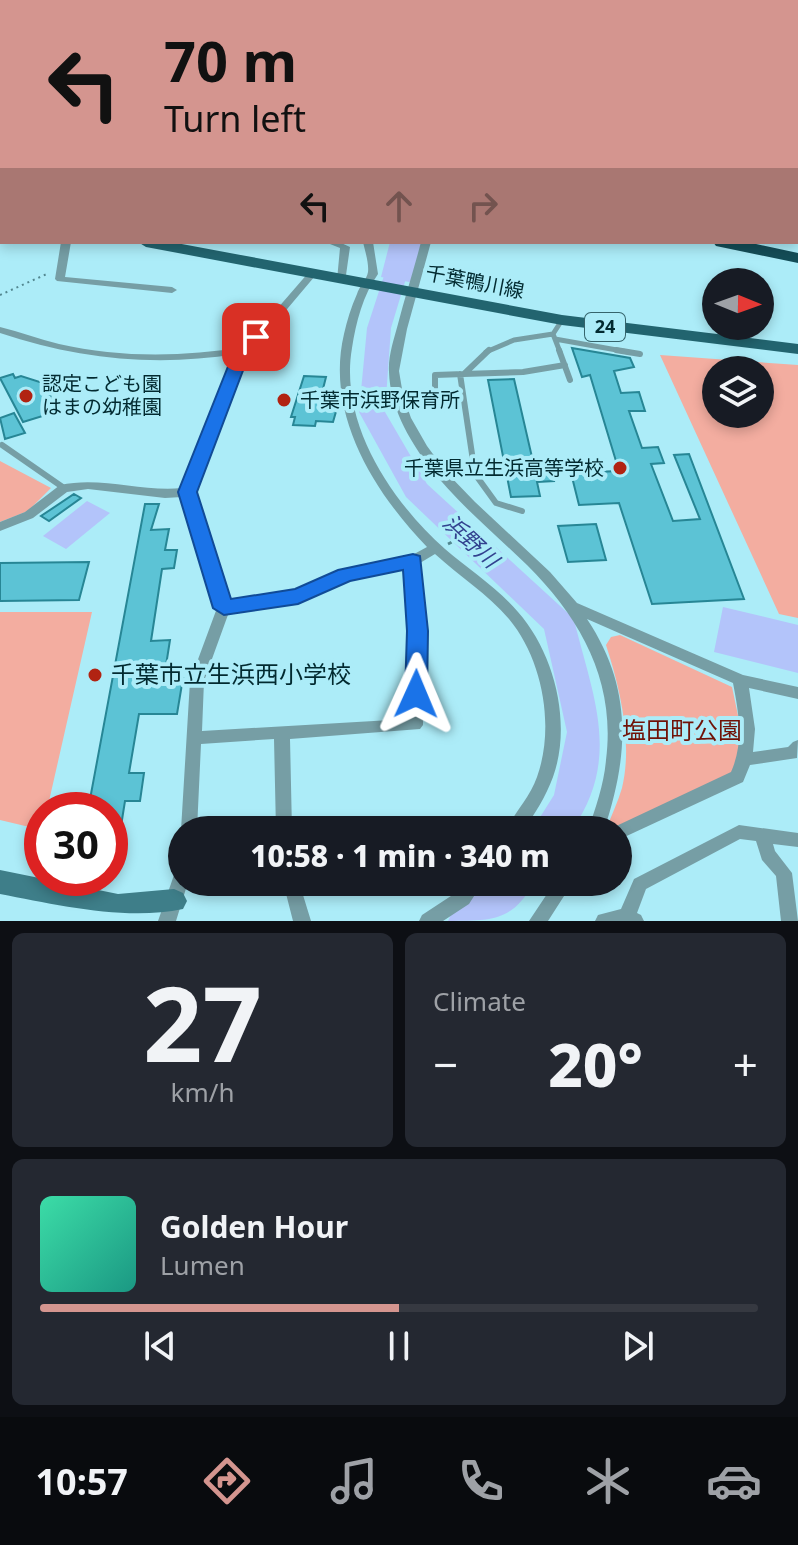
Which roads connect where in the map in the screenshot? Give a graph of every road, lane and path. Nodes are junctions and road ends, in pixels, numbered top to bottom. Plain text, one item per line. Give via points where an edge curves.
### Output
1 (66, 244) edge
2 (169, 244) edge
3 (336, 244) edge
4 (368, 244) edge
5 (426, 244) edge
6 (732, 244) edge
7 (762, 244) edge
8 (192, 246) edge
9 (798, 252) edge
10 (798, 258) edge
11 (61, 272) junction
12 (312, 274) junction
13 (342, 280) junction
14 (367, 284) junction
15 (172, 290) dead end
16 (415, 293) junction
17 (0, 295) edge
18 (0, 330) edge
19 (556, 331) junction
20 (798, 349) edge
21 (245, 350) junction
22 (640, 354) dead end
23 (565, 365) junction
24 (462, 374) junction
25 (570, 380) dead end
26 (435, 399) dead end
27 (2, 445) edge
28 (64, 488) junction
29 (187, 492) junction
30 (522, 511) dead end
31 (488, 524) junction
32 (0, 527) edge
33 (440, 547) junction
34 (413, 561) junction
35 (224, 608) junction
36 (576, 608) junction
37 (740, 680) junction
38 (798, 693) edge
39 (282, 733) junction
40 (194, 738) junction
41 (798, 746) edge
42 (746, 759) junction
43 (190, 816) edge
44 (284, 816) edge
45 (522, 816) edge
46 (602, 816) edge
47 (632, 826) edge
48 (762, 835) junction
49 (798, 840) edge
50 (0, 882) edge
51 (295, 896) edge
52 (464, 896) edge
53 (555, 896) edge
54 (171, 911) edge
55 (631, 918) edge
56 (302, 921) edge
57 (428, 921) edge
58 (538, 921) edge
59 (604, 921) edge
60 (790, 921) edge

1 - 11 street
2 - 8 main road, 千葉鴨川線 / 24
3 - 13 street via 345,247
4 - 14 street via 373,274
5 - 16 street
6 - 10 highway
7 - 9 highway
8 - 12 main road, 千葉鴨川線 / 24
11 - 15 street via 60,279
11 - 17 path via 38,275
12 - 13 main road, 千葉鴨川線 / 24
12 - 21 street
13 - 14 main road, 千葉鴨川線 / 24
14 - 16 main road, 千葉鴨川線 / 24
14 - 33 street via 343,355 342,378 352,423 370,461
16 - 19 main road, 千葉鴨川線 / 24
16 - 31 street via 393,367 399,404 419,445 449,486
18 - 21 street via 134,361
19 - 20 main road, 千葉鴨川線 / 24
19 - 22 lane
19 - 23 lane
19 - 24 lane via 510,339 479,354
21 - 29 street
23 - 24 lane
23 - 25 lane
24 - 26 lane via 435,375
24 - 30 lane via 475,474 496,503
27 - 28 lane
28 - 29 street
28 - 32 street via 29,515
29 - 35 street
31 - 33 path
31 - 36 street
33 - 34 street
33 - 45 street via 516,618 545,673 552,724 547,774
34 - 35 street via 345,575 298,596
34 - 39 street via 415,725
35 - 40 street via 197,681
36 - 37 street
36 - 46 street via 602,655 615,702 617,754
37 - 38 street
37 - 42 street via 748,729
39 - 40 street
39 - 44 street
40 - 43 street
41 - 42 street via 792,753
42 - 47 street via 737,777
48 - 49 street
48 - 55 street via 739,832 640,884
48 - 60 street via 768,855 784,873
50 - 54 street
51 - 56 street
52 - 57 street
53 - 58 street
55 - 59 street

